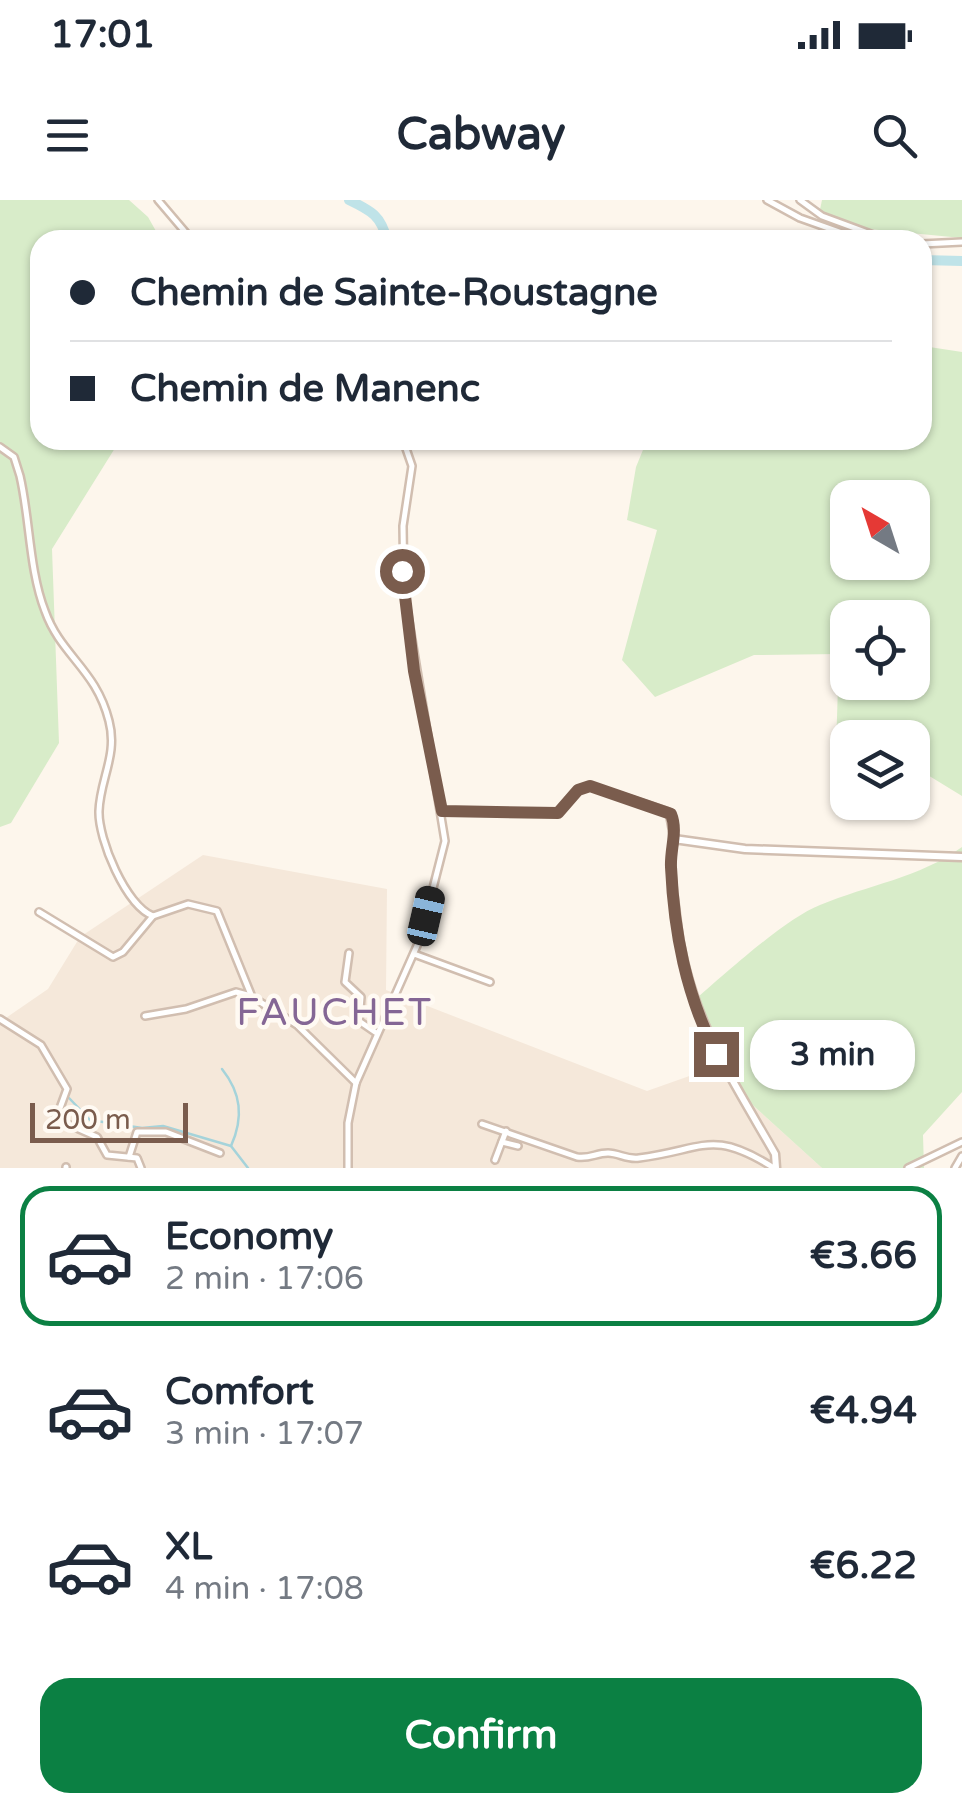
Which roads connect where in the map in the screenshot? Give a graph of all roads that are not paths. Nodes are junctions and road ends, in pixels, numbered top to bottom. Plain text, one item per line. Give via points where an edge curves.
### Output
1 (158, 200) edge
2 (767, 200) edge
3 (800, 200) edge
4 (184, 230) edge
5 (834, 230) edge
6 (860, 230) edge
7 (962, 242) edge
8 (932, 244) edge
9 (0, 447) edge
10 (406, 450) edge
11 (442, 811) junction
12 (674, 839) junction
13 (962, 857) edge
14 (40, 912) dead end
15 (152, 916) junction
16 (349, 953) dead end
17 (414, 954) junction
18 (490, 982) dead end
19 (252, 996) junction
20 (145, 1016) dead end
21 (0, 1019) edge
22 (376, 1032) junction
23 (356, 1084) junction
24 (482, 1124) dead end
25 (506, 1131) junction
26 (502, 1142) junction
27 (962, 1142) edge
28 (518, 1146) dead end
29 (220, 1152) dead end
30 (962, 1156) edge
31 (129, 1157) junction
32 (597, 1157) junction
33 (495, 1160) dead end
34 (141, 1168) edge
35 (351, 1168) edge
36 (593, 1168) edge
37 (775, 1168) edge
38 (908, 1168) edge
39 (955, 1168) edge

1 - 4 street
2 - 5 street
3 - 6 street
7 - 8 street
9 - 15 street via 14,458 20,476 44,610 66,649 91,675 108,718 112,752 100,829 121,879
10 - 11 street via 412,466 403,526 404,592
11 - 12 street via 558,813 590,786 667,810
11 - 17 street via 444,846
12 - 13 street via 745,849
12 - 37 street via 671,868 685,976 709,1039 775,1154
14 - 15 street via 117,956
15 - 19 street via 188,904 217,911
16 - 22 street via 345,982 361,997 359,1021
17 - 18 street
17 - 22 street
19 - 20 street via 236,992
19 - 23 street via 297,1025
21 - 31 street via 42,1045 67,1089 56,1119 97,1137 108,1155
22 - 23 street
23 - 35 street
24 - 25 street
25 - 26 street
25 - 32 street via 562,1153
26 - 28 street
26 - 33 street
27 - 38 street
29 - 31 street via 150,1132 134,1134
30 - 39 street
31 - 34 street via 139,1159
32 - 36 street
32 - 37 street via 635,1159 711,1142

